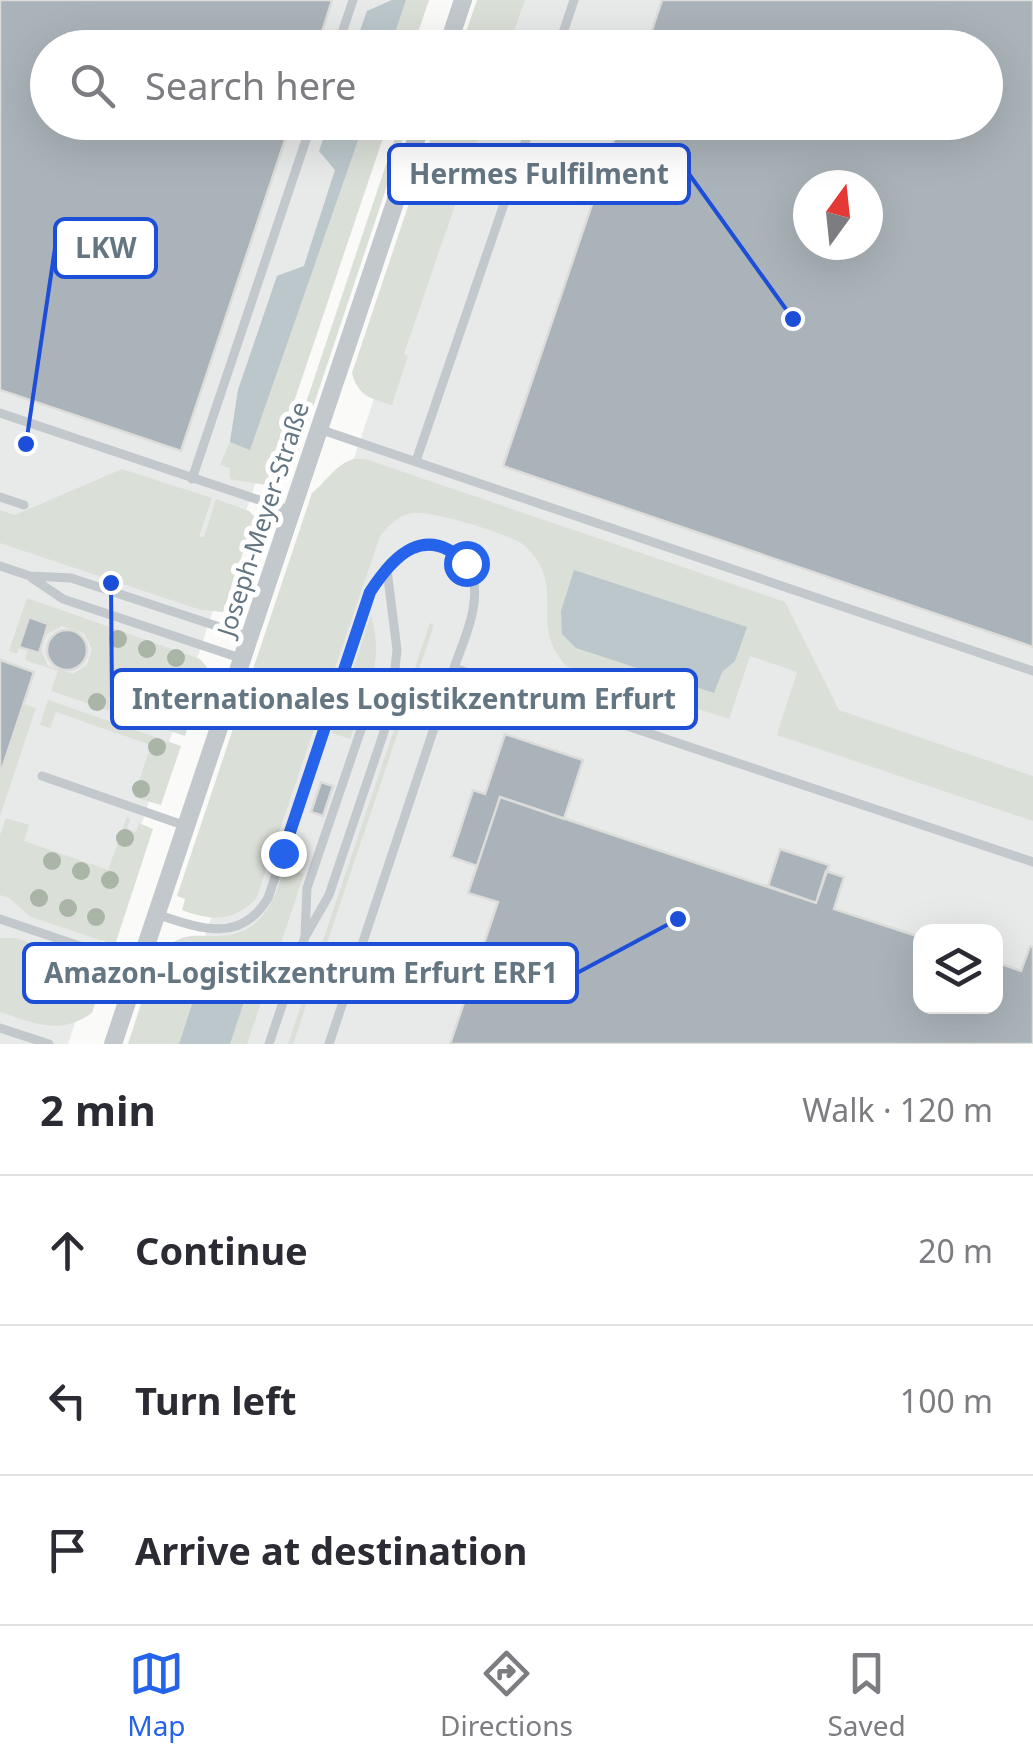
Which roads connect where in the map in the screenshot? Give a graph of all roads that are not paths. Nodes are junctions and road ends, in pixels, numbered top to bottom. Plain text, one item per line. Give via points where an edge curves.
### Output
1 (352, 0) edge
2 (463, 0) edge
3 (574, 0) edge
4 (343, 30) edge
5 (453, 30) edge
6 (564, 30) edge
7 (306, 140) edge
8 (416, 140) edge
9 (526, 140) edge
10 (0, 413) edge
11 (319, 429) junction
12 (416, 461) junction
13 (192, 478) junction
14 (0, 497) edge
15 (24, 505) dead end
16 (292, 511) junction
17 (0, 566) edge
18 (386, 567) junction
19 (30, 576) junction
20 (250, 637) junction
21 (243, 659) junction
22 (454, 668) junction
23 (393, 672) junction
24 (1033, 672) edge
25 (42, 776) dead end
26 (186, 826) junction
27 (1033, 862) edge
28 (156, 914) junction
29 (0, 919) edge
30 (305, 938) junction
31 (139, 966) junction
32 (0, 1028) edge
33 (49, 1044) edge
34 (113, 1044) edge
35 (269, 1044) edge
36 (329, 1044) edge

1 - 4 lane
2 - 5 street
3 - 6 lane
7 - 13 lane
8 - 11 street, Joseph-Meyer-Straße
9 - 12 lane
10 - 13 lane
11 - 12 lane
11 - 16 street, Joseph-Meyer-Straße
12 - 24 lane
13 - 16 lane
14 - 15 lane
16 - 20 street, Joseph-Meyer-Straße
17 - 19 lane
18 - 22 lane via 402,552 428,545 466,563 475,598
18 - 23 lane via 397,650
18 - 28 lane via 370,592 260,912 221,930
19 - 20 lane via 70,578
19 - 21 lane via 63,599
20 - 21 street, Joseph-Meyer-Straße
21 - 26 street, Joseph-Meyer-Straße
22 - 27 lane
22 - 36 lane
23 - 30 lane via 390,714 329,895
23 - 30 lane via 369,706 307,888
25 - 26 lane
26 - 28 street, Joseph-Meyer-Straße
28 - 31 street, Joseph-Meyer-Straße
29 - 31 lane
30 - 35 lane
31 - 34 street, Joseph-Meyer-Straße
32 - 33 lane

